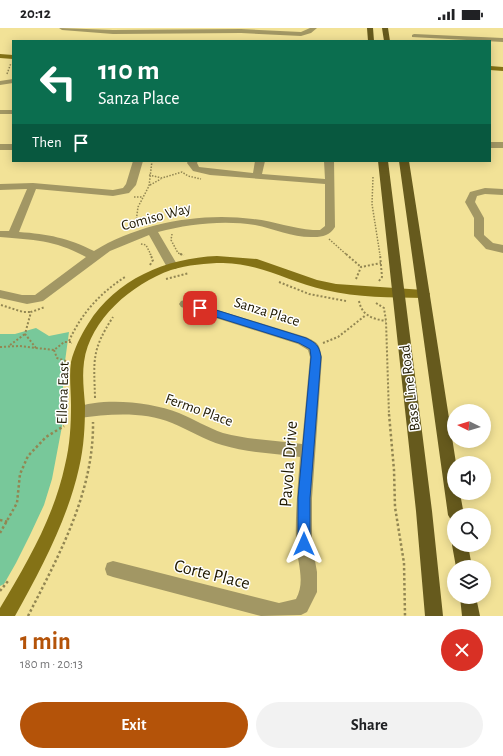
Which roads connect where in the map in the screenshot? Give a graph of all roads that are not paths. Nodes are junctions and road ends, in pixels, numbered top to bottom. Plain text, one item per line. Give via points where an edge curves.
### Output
1 (62, 28) edge
2 (370, 28) edge
3 (385, 28) edge
4 (312, 30) edge
5 (151, 32) junction
6 (414, 36) dead end
7 (149, 40) edge
8 (371, 40) edge
9 (387, 40) edge
10 (503, 40) edge
11 (0, 56) edge
12 (12, 60) edge
13 (491, 68) edge
14 (503, 69) edge
15 (10, 79) edge
16 (0, 83) edge
17 (0, 112) edge
18 (12, 112) edge
19 (491, 145) edge
20 (503, 145) edge
21 (0, 147) edge
22 (12, 147) edge
23 (138, 162) edge
24 (260, 162) edge
25 (329, 162) edge
26 (383, 162) edge
27 (404, 162) edge
28 (195, 165) edge
29 (257, 177) junction
30 (330, 182) junction
31 (33, 186) junction
32 (0, 187) edge
33 (503, 192) edge
34 (152, 227) junction
35 (0, 234) edge
36 (13, 234) junction
37 (503, 249) edge
38 (94, 256) junction
39 (172, 266) junction
40 (399, 292) junction
41 (0, 294) edge
42 (424, 294) junction
43 (185, 304) dead end
44 (314, 347) joint
45 (78, 412) junction
46 (308, 450) junction
47 (455, 508) edge
48 (113, 569) dead end
49 (469, 604) edge
50 (301, 606) joint
51 (6, 616) edge
52 (434, 616) edge
53 (471, 616) edge

1 - 5 street
2 - 8 main road
3 - 9 main road
4 - 5 street
5 - 7 street
6 - 10 street
11 - 12 street
13 - 14 street
15 - 16 street
17 - 18 street
19 - 20 street
21 - 22 street
23 - 31 street via 127,195
24 - 29 street
25 - 30 street
26 - 40 main road, Base Line Road
27 - 42 main road, Base Line Road
28 - 29 street via 210,172
29 - 30 street
30 - 34 street, Comiso Way via 330,227 323,233 304,234 246,221 209,220
31 - 32 street
31 - 36 street
33 - 37 street via 485,191 473,194 470,202 478,218 479,236 490,246
34 - 38 street, Comiso Way
34 - 39 street
35 - 36 street
36 - 38 street via 49,238 71,244
38 - 41 street, Comiso Way via 37,299 19,299
39 - 40 street, Ellena East via 209,259 238,260 258,263 326,287
39 - 45 street, Ellena East via 138,281 112,300 92,326 79,357
40 - 42 street, Ellena East
40 - 52 main road, Base Line Road
42 - 47 main road, Base Line Road
43 - 44 street, Sanza Place via 302,340
44 - 46 street, Pavola Drive via 316,357
45 - 46 street, Fermo Place via 124,408 153,412 176,418 195,429 223,439
45 - 51 street, Ellena East via 70,476 56,519
46 - 50 street, Pavola Drive via 304,544 309,592
48 - 50 street, Corte Place via 279,612
49 - 53 main road

